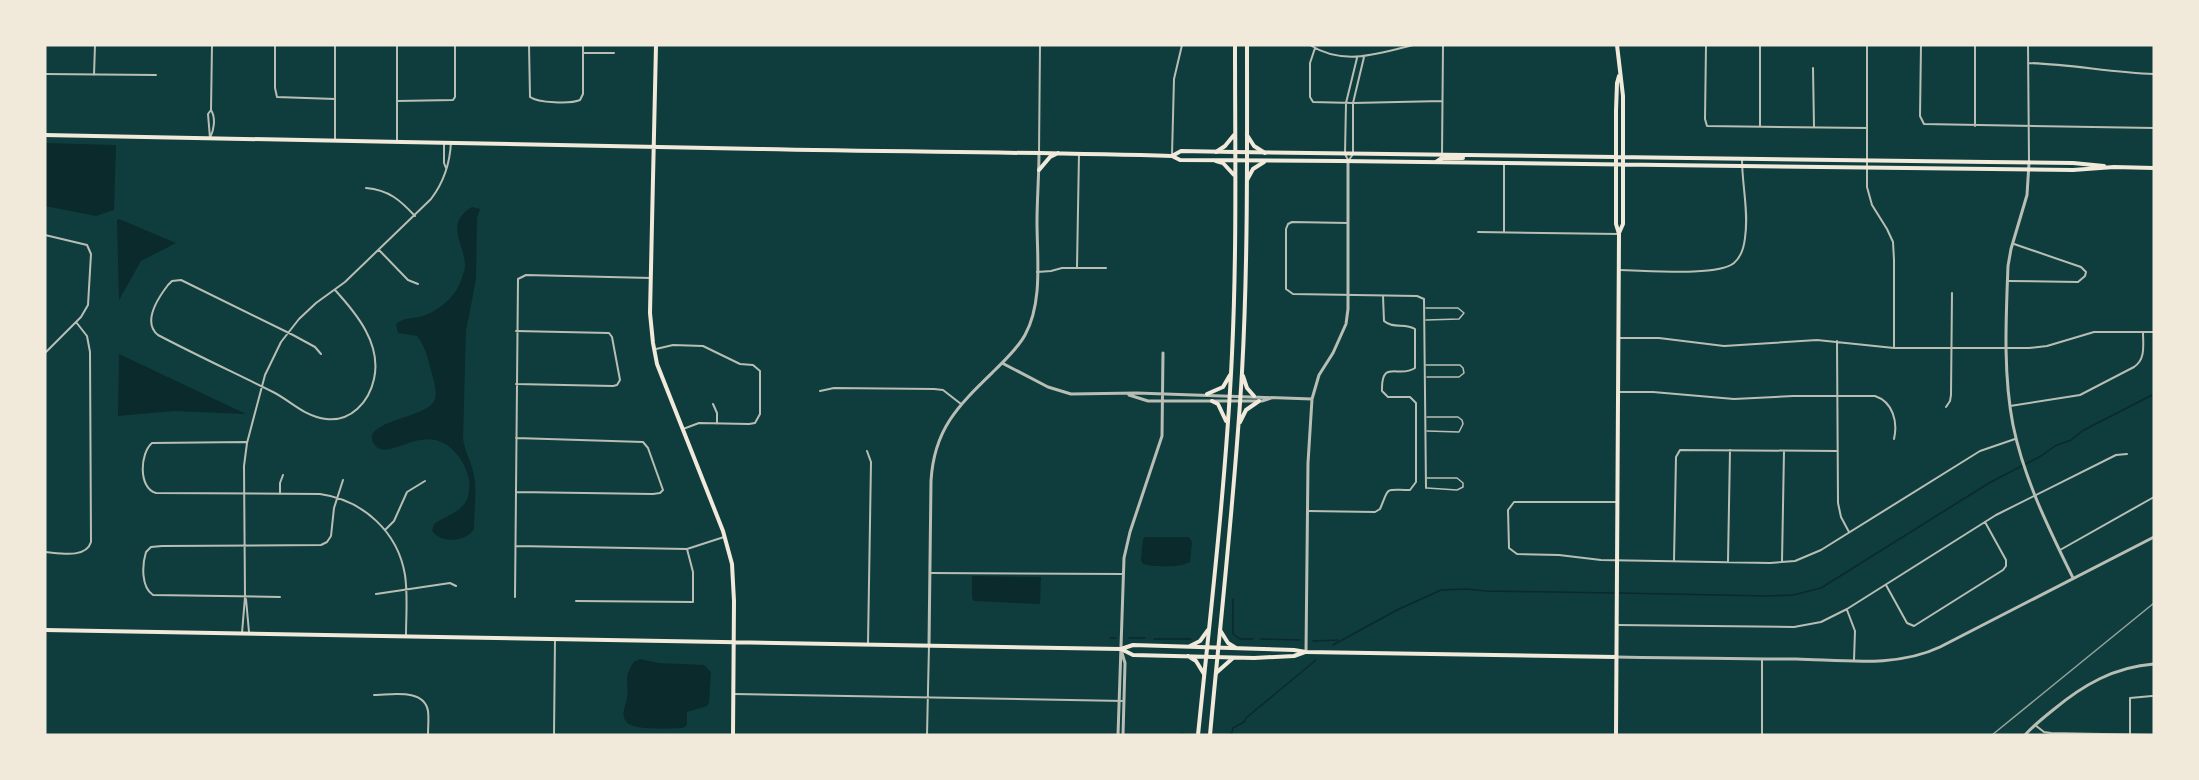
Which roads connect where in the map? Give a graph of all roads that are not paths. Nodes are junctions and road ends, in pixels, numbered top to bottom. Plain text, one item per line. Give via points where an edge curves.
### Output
1 (94, 45) edge
2 (212, 45) edge
3 (276, 45) edge
4 (335, 45) edge
5 (397, 45) edge
6 (455, 45) edge
7 (529, 45) edge
8 (583, 45) edge
9 (656, 45) edge
10 (1041, 45) edge
11 (1182, 45) edge
12 (1235, 45) edge
13 (1247, 45) edge
14 (1310, 45) edge
15 (1413, 45) edge
16 (1443, 45) edge
17 (1617, 45) edge
18 (1706, 45) edge
19 (1760, 45) edge
20 (1867, 45) edge
21 (1921, 45) edge
22 (1975, 45) edge
23 (2028, 45) edge
24 (1316, 46) edge
25 (583, 53) junction
26 (614, 53) dead end
27 (1364, 57) junction
28 (1357, 58) junction
29 (2028, 63) junction
30 (1814, 68) dead end
31 (45, 74) edge
32 (2154, 74) edge
33 (94, 75) junction
34 (156, 75) dead end
35 (1619, 76) junction
36 (335, 99) junction
37 (397, 100) junction
38 (1442, 101) junction
39 (1346, 103) junction
40 (1353, 104) junction
41 (1760, 126) junction
42 (1975, 126) junction
43 (2028, 126) junction
44 (1814, 127) junction
45 (1867, 128) junction
46 (2154, 128) edge
47 (45, 135) edge
48 (1235, 135) junction
49 (1247, 135) junction
50 (210, 138) junction
51 (335, 140) junction
52 (397, 141) junction
53 (444, 142) junction
54 (451, 142) junction
55 (654, 146) junction
56 (1216, 152) junction
57 (1235, 152) junction
58 (1246, 152) junction
59 (1039, 153) junction
60 (1059, 153) junction
61 (1079, 153) junction
62 (1265, 153) junction
63 (1345, 154) junction
64 (1353, 154) junction
65 (1442, 155) junction
66 (1476, 155) junction
67 (1172, 156) junction
68 (1616, 158) junction
69 (1623, 158) junction
70 (1742, 159) junction
71 (1216, 160) junction
72 (1235, 161) junction
73 (1246, 161) junction
74 (1348, 161) junction
75 (1867, 161) junction
76 (1264, 162) junction
77 (1436, 163) junction
78 (1504, 163) junction
79 (2029, 163) junction
80 (1616, 165) junction
81 (1623, 165) junction
82 (1742, 166) junction
83 (446, 168) junction
84 (1867, 168) junction
85 (2114, 168) junction
86 (2154, 168) edge
87 (1039, 170) junction
88 (2029, 170) junction
89 (1235, 176) junction
90 (1246, 181) junction
91 (366, 188) dead end
92 (415, 216) junction
93 (1348, 223) junction
94 (1479, 232) dead end
95 (1504, 232) junction
96 (1619, 234) junction
97 (45, 235) edge
98 (2012, 244) junction
99 (379, 250) junction
100 (1077, 267) junction
101 (1106, 268) dead end
102 (1619, 270) junction
103 (1037, 272) junction
104 (651, 278) junction
105 (2008, 281) junction
106 (418, 284) dead end
107 (335, 290) junction
108 (1952, 294) dead end
109 (1348, 295) junction
110 (1383, 296) junction
111 (1426, 308) junction
112 (1426, 320) junction
113 (76, 322) junction
114 (516, 331) junction
115 (2143, 332) junction
116 (2154, 332) edge
117 (288, 333) junction
118 (1619, 338) junction
119 (1837, 341) junction
120 (1894, 348) junction
121 (1952, 348) junction
122 (2008, 348) junction
123 (654, 350) junction
124 (45, 353) edge
125 (1163, 353) dead end
126 (321, 354) dead end
127 (1002, 363) junction
128 (1426, 365) junction
129 (1242, 372) junction
130 (1231, 374) junction
131 (1426, 377) junction
132 (516, 384) junction
133 (262, 386) junction
134 (820, 391) dead end
135 (1619, 392) junction
136 (1128, 394) junction
137 (1164, 394) junction
138 (1207, 394) junction
139 (1229, 395) junction
140 (1241, 396) junction
141 (1254, 396) junction
142 (1837, 396) junction
143 (1272, 398) junction
144 (1312, 399) junction
145 (1164, 400) junction
146 (1212, 401) junction
147 (1229, 401) junction
148 (1240, 401) junction
149 (1259, 401) junction
150 (712, 404) dead end
151 (961, 404) junction
152 (2010, 406) junction
153 (1946, 407) dead end
154 (1426, 417) junction
155 (1227, 423) junction
156 (717, 424) junction
157 (1239, 426) junction
158 (683, 429) junction
159 (1426, 431) junction
160 (516, 438) junction
161 (2016, 438) junction
162 (1894, 439) dead end
163 (247, 442) junction
164 (1730, 450) junction
165 (1784, 451) junction
166 (1837, 451) junction
167 (867, 452) dead end
168 (2127, 454) dead end
169 (283, 475) dead end
170 (1426, 478) junction
171 (343, 480) dead end
172 (425, 481) dead end
173 (1426, 488) joint
174 (516, 492) junction
175 (244, 494) junction
176 (280, 494) junction
177 (2035, 495) junction
178 (2154, 497) edge
179 (337, 498) junction
180 (1619, 502) junction
181 (1308, 511) junction
182 (1985, 522) junction
183 (385, 530) junction
184 (1849, 532) junction
185 (725, 537) junction
186 (2154, 537) edge
187 (244, 546) junction
188 (516, 546) junction
189 (687, 549) junction
190 (2060, 550) junction
191 (45, 552) edge
192 (1618, 560) junction
193 (1674, 561) junction
194 (1728, 562) junction
195 (1782, 562) junction
196 (930, 573) junction
197 (1122, 573) junction
198 (2074, 578) junction
199 (1886, 585) junction
200 (456, 586) dead end
201 (406, 590) junction
202 (376, 594) dead end
203 (245, 597) junction
204 (280, 597) dead end
205 (515, 597) dead end
206 (576, 601) dead end
207 (1847, 609) junction
208 (1617, 625) junction
209 (45, 630) edge
210 (1209, 630) junction
211 (1220, 630) junction
212 (242, 633) junction
213 (249, 633) junction
214 (406, 636) junction
215 (555, 639) junction
216 (734, 641) junction
217 (868, 644) junction
218 (929, 645) junction
219 (1188, 647) junction
220 (1207, 648) junction
221 (1218, 648) junction
222 (1121, 649) junction
223 (1236, 649) junction
224 (1306, 652) junction
225 (1188, 656) junction
226 (1206, 657) junction
227 (1218, 657) junction
228 (1233, 657) junction
229 (1616, 657) junction
230 (1762, 659) junction
231 (1854, 660) junction
232 (2154, 664) edge
233 (1204, 674) junction
234 (1216, 674) junction
235 (733, 694) junction
236 (374, 695) dead end
237 (2152, 696) dead end
238 (928, 698) junction
239 (1118, 701) junction
240 (1124, 701) junction
241 (2035, 725) junction
242 (428, 735) edge
243 (554, 735) edge
244 (733, 735) edge
245 (927, 735) edge
246 (1118, 735) edge
247 (1123, 735) edge
248 (1198, 735) edge
249 (1210, 735) edge
250 (1616, 735) edge
251 (1762, 735) edge
252 (2025, 735) edge
253 (2130, 735) edge
254 (2154, 735) edge

1 - 33 street
2 - 50 street
3 - 36 street via 277,97
4 - 36 street
5 - 37 street
6 - 37 street via 454,99
7 - 25 street via 530,98 536,101 580,100
8 - 25 street
9 - 55 main road
10 - 59 street
11 - 67 street via 1174,79
12 - 48 main road
13 - 49 main road
14 - 24 street
15 - 27 street
16 - 38 street
17 - 35 main road
18 - 41 street via 1706,125
19 - 41 street
20 - 45 street
21 - 42 street via 1923,123
22 - 42 street
23 - 29 street
24 - 28 street via 1334,55
24 - 39 street via 1310,63 1311,101
25 - 26 street
27 - 28 street
27 - 40 street
28 - 39 street
29 - 32 street
29 - 43 street
30 - 44 street
31 - 33 street
33 - 34 street
35 - 68 main road
35 - 69 main road via 1623,96
36 - 51 street
37 - 52 street
38 - 40 street
38 - 65 street
39 - 40 street
39 - 63 street
40 - 64 street
41 - 44 street
42 - 43 street
43 - 46 street
43 - 79 street
44 - 45 street
45 - 75 street
47 - 50 main road
48 - 56 main road
48 - 57 main road
49 - 58 main road
49 - 62 main road
50 - 51 main road
51 - 52 main road
52 - 53 main road
53 - 54 main road
53 - 83 street
54 - 55 main road
54 - 83 street
55 - 59 main road
55 - 104 main road
56 - 57 main road
56 - 67 main road via 1180,151
57 - 58 main road
57 - 72 main road
58 - 62 main road
58 - 73 main road
59 - 60 main road
59 - 87 street
60 - 61 main road
60 - 87 main road
61 - 67 main road
61 - 100 street
62 - 63 main road
63 - 64 main road
63 - 74 street
64 - 65 main road
64 - 74 street
65 - 66 main road
66 - 68 main road
66 - 77 main road via 1442,158
67 - 71 main road via 1180,160
68 - 69 main road
68 - 80 main road
69 - 70 main road
69 - 81 main road
70 - 75 main road
70 - 82 street
71 - 72 main road
71 - 89 main road
72 - 73 main road
72 - 89 main road
73 - 76 main road
73 - 90 main road
74 - 76 main road
74 - 77 main road
74 - 93 street
75 - 79 main road
75 - 84 street
76 - 90 main road via 1252,169
77 - 78 main road
78 - 80 main road
78 - 95 street
79 - 85 main road
79 - 88 street
80 - 81 main road
80 - 96 main road
81 - 82 main road
81 - 96 main road via 1623,224
82 - 84 main road
82 - 102 street via 1746,236 1733,264 1707,271
83 - 92 street via 438,190
84 - 88 main road
84 - 120 street via 1870,200 1893,242
85 - 86 main road
85 - 88 main road
87 - 103 street
88 - 98 street via 2026,201
89 - 130 main road
90 - 129 main road
91 - 92 street via 393,195
92 - 99 street
93 - 109 street
93 - 109 street via 1292,222 1286,230 1288,292
94 - 95 street
95 - 96 street
96 - 102 main road
97 - 113 street via 83,242 91,254 89,302
98 - 105 street
98 - 105 street via 2086,272 2078,282
99 - 106 street via 408,280
99 - 107 street
100 - 101 street
100 - 103 street
102 - 118 main road
103 - 127 street via 1030,325
104 - 114 street via 519,277
104 - 123 main road
105 - 122 street
107 - 117 street via 316,303
107 - 133 street via 357,315 373,350 376,369 366,400 347,416 327,419 311,415
108 - 121 street
109 - 110 street
109 - 144 street via 1346,324 1319,375
110 - 111 street via 1422,297
110 - 181 street via 1384,321 1389,326 1409,325 1415,329 1415,368 1384,374 1382,391 1388,397 1410,397 1416,403 1416,482 1410,490 1389,490 1380,510 1375,512
111 - 112 street
111 - 112 lane via 1458,308 1464,313 1460,319
112 - 128 street
113 - 124 street
113 - 191 street via 87,336 90,351 91,542 82,552
114 - 132 street
114 - 132 street via 609,333 620,380 613,386
115 - 116 street
115 - 122 street via 2101,331 2043,347
115 - 152 street via 2142,358 2134,367 2080,395
117 - 126 street
117 - 133 street
117 - 133 street via 181,280 168,285 151,317 151,328 158,334
118 - 119 street via 1740,346
118 - 135 main road
119 - 120 street
119 - 142 street
120 - 121 street
121 - 122 street
121 - 153 street via 1950,401
122 - 152 street
123 - 156 street via 673,345 703,346 758,369 760,414 755,423
123 - 158 main road
125 - 137 street
127 - 136 street via 1062,392
127 - 151 street
128 - 131 street
128 - 131 lane via 1460,365 1464,373
129 - 140 main road
129 - 141 main road
130 - 138 main road via 1223,387
130 - 139 main road
131 - 154 street
132 - 160 street
133 - 163 street
134 - 151 street via 934,389 943,390
135 - 142 street via 1724,399
135 - 180 main road
136 - 137 street
136 - 145 street via 1148,401
137 - 138 street
137 - 145 street
138 - 139 street
139 - 140 street
139 - 147 main road
140 - 141 street
140 - 148 main road
141 - 143 street
142 - 162 street via 1884,400 1897,428
142 - 166 street
143 - 144 street
143 - 149 street
144 - 181 street
145 - 146 street
145 - 197 street via 1160,444 1126,543
146 - 147 street
146 - 155 main road via 1218,404
147 - 148 street
147 - 155 main road
148 - 149 street
148 - 157 main road
149 - 157 main road via 1246,410
150 - 156 street
151 - 196 street via 942,432 934,456
152 - 161 street
154 - 159 street
154 - 159 lane via 1458,417 1463,424 1459,432
155 - 210 main road
156 - 158 street via 699,423
157 - 211 main road
158 - 185 main road
159 - 170 street
160 - 174 street
160 - 174 street via 643,442 663,490 658,494
161 - 177 street
161 - 184 street via 1980,451
163 - 175 street
163 - 175 street via 156,442 146,449 144,457 144,482 152,492
164 - 165 street
164 - 193 street via 1678,452
164 - 194 street
165 - 166 street
165 - 195 street
166 - 184 street via 1838,503
167 - 217 street via 871,462
168 - 177 street via 2116,454
169 - 176 street
170 - 173 street
170 - 173 lane via 1457,478 1463,487
171 - 179 street
172 - 183 street via 407,492 394,521
174 - 188 street
175 - 176 street
175 - 187 street
176 - 179 street
177 - 182 street
177 - 190 street
178 - 190 street
179 - 183 street via 358,507
179 - 187 street via 331,536 324,544
180 - 192 main road
180 - 192 street via 1517,501 1508,510 1508,545 1517,554
181 - 224 street
182 - 199 street
182 - 199 street via 2006,564 2003,570 1916,625 1907,622
183 - 201 street via 400,558
184 - 195 street via 1812,555
185 - 189 street
185 - 216 main road via 734,583
186 - 198 street
187 - 203 street
187 - 203 street via 157,546 148,549 144,559 145,586 153,595
188 - 189 street
188 - 205 street
189 - 206 street via 693,572 693,602
190 - 198 street
192 - 193 street
192 - 208 main road
193 - 194 street
194 - 195 street
196 - 197 street
196 - 218 street
197 - 222 street
198 - 231 street via 1926,654 1898,660
199 - 207 street
200 - 201 street via 450,583
201 - 202 street
201 - 214 street
203 - 204 street
203 - 212 street
203 - 213 street
207 - 208 street via 1802,627
207 - 231 street via 1855,631
208 - 229 main road
209 - 212 main road
210 - 219 main road
210 - 220 main road
211 - 221 main road
211 - 223 main road
212 - 213 main road
213 - 214 main road
214 - 215 main road
215 - 216 main road
215 - 243 street
216 - 217 main road
216 - 235 main road
217 - 218 main road
218 - 222 main road
218 - 238 street
219 - 220 main road
219 - 222 main road via 1133,645
220 - 221 main road
220 - 226 main road
221 - 223 main road
221 - 227 main road
222 - 225 main road via 1133,655
222 - 239 street
222 - 240 street via 1125,663
223 - 224 main road
224 - 228 main road via 1294,656
224 - 229 main road
225 - 226 main road
225 - 233 main road
226 - 227 main road
226 - 233 main road
227 - 228 main road
227 - 234 main road
228 - 234 main road
229 - 230 street
229 - 250 main road
230 - 231 street
230 - 251 street
232 - 241 street via 2097,679
233 - 248 main road
234 - 249 main road
235 - 238 street
235 - 244 main road
236 - 242 street via 416,695 424,700
237 - 253 street via 2130,698
238 - 239 street
238 - 245 street
239 - 240 street
239 - 246 street
240 - 247 street
241 - 252 street
241 - 253 street via 2051,733
253 - 254 street

